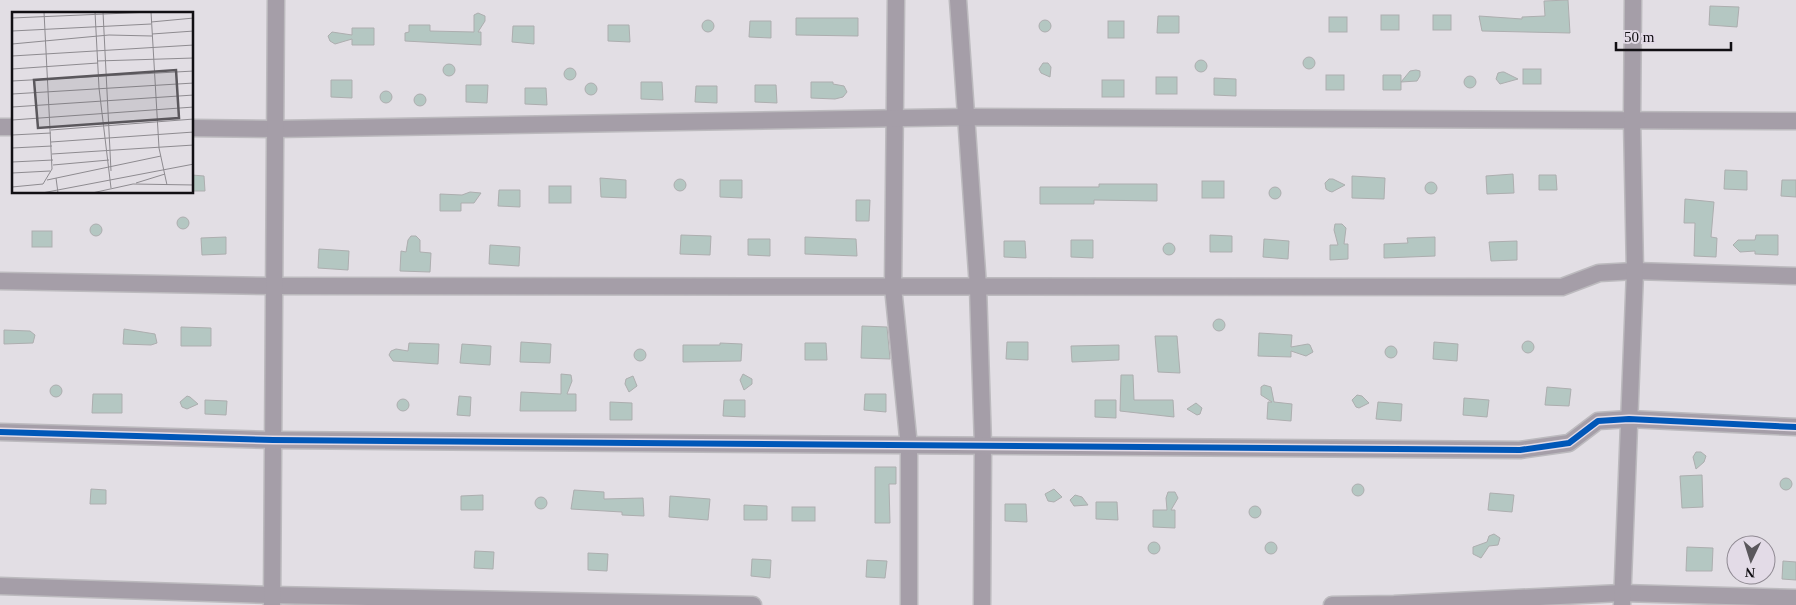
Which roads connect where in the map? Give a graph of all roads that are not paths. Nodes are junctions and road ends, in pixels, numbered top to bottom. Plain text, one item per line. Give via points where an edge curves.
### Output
1 (276, 0) edge
2 (896, 0) edge
3 (958, 0) edge
4 (1633, 0) edge
5 (895, 117) junction
6 (966, 117) junction
7 (1632, 119) junction
8 (1796, 121) edge
9 (194, 128) edge
10 (275, 129) junction
11 (1635, 271) junction
12 (1796, 276) edge
13 (0, 281) edge
14 (274, 286) junction
15 (893, 287) junction
16 (978, 287) junction
17 (1629, 419) junction
18 (1796, 427) edge
19 (0, 432) edge
20 (273, 440) junction
21 (983, 446) junction
22 (908, 447) junction
23 (0, 586) edge
24 (1796, 598) edge
25 (1622, 599) edge
26 (272, 600) edge
27 (754, 605) edge
28 (909, 605) edge
29 (982, 605) edge
30 (1332, 605) edge

1 - 10 street
2 - 5 street
3 - 6 street
4 - 7 street
5 - 6 street
5 - 10 street
5 - 15 street
6 - 7 street
6 - 16 street
7 - 8 street
7 - 11 street
9 - 10 street
10 - 14 street
11 - 12 street
11 - 16 street via 1599,272 1562,287
11 - 17 street
13 - 14 street
14 - 15 street
14 - 20 street
15 - 16 street
15 - 22 street
16 - 21 street
17 - 18 street
17 - 21 street via 1598,421 1569,443 1520,450
17 - 25 street
19 - 20 street
20 - 22 street
20 - 26 street
21 - 22 street
21 - 29 street
22 - 28 street
23 - 26 street
24 - 25 street
25 - 30 street
26 - 27 street

